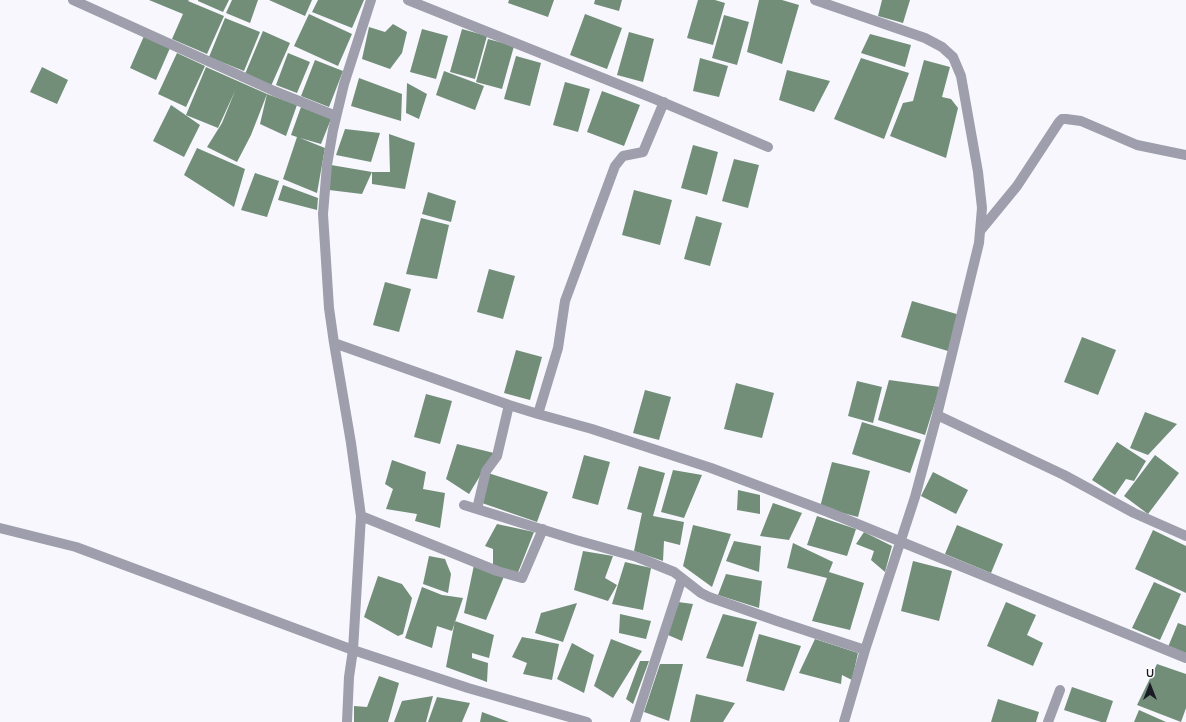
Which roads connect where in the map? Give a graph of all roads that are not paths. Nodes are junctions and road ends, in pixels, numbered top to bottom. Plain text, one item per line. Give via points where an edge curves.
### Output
1 (73, 0) edge
2 (371, 0) edge
3 (408, 0) edge
4 (815, 0) edge
5 (664, 102) junction
6 (336, 116) junction
7 (768, 147) dead end
8 (1186, 155) edge
9 (980, 231) junction
10 (334, 343) junction
11 (509, 405) junction
12 (538, 414) junction
13 (937, 414) junction
14 (464, 504) dead end
15 (477, 509) junction
16 (361, 516) junction
17 (0, 528) edge
18 (543, 529) junction
19 (1186, 536) edge
20 (900, 542) junction
21 (682, 578) junction
22 (352, 650) junction
23 (865, 650) junction
24 (1186, 658) edge
25 (1060, 690) dead end
26 (347, 722) edge
27 (587, 722) edge
28 (635, 722) edge
29 (844, 722) edge
30 (1048, 722) edge

1 - 6 street via 274,91
2 - 6 street
3 - 5 street
4 - 9 street via 925,38 942,47 953,57 961,76 978,172 982,208
5 - 7 street
5 - 12 street via 643,152 623,156 615,166 565,300 558,348
6 - 10 street via 327,165 323,214 329,308
8 - 9 street via 1137,144 1080,121 1062,119 1017,186
9 - 13 street
10 - 11 street
10 - 16 street
11 - 12 street
11 - 15 street via 497,456 486,471
12 - 20 street via 711,468
13 - 19 street via 1064,475 1134,513
13 - 20 street
14 - 15 street
15 - 18 street
16 - 18 street via 522,578
16 - 22 street
17 - 22 street via 76,547
18 - 21 street via 637,557 674,572
20 - 23 street
20 - 24 street
21 - 23 street via 709,597
21 - 28 street
22 - 26 street
22 - 27 street via 468,688
23 - 29 street
25 - 30 street

